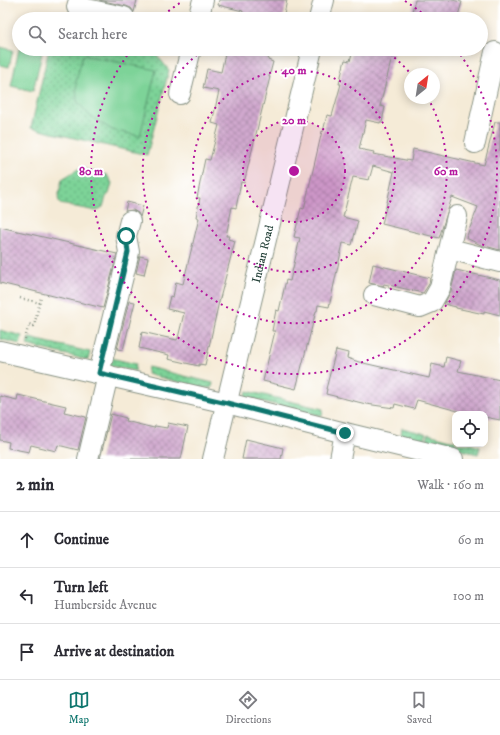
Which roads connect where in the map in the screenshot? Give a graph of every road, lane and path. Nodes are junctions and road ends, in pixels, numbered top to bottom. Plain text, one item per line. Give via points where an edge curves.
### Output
1 (79, 0) edge
2 (203, 0) edge
3 (324, 0) edge
4 (100, 12) edge
5 (200, 12) edge
6 (321, 12) edge
7 (495, 52) dead end
8 (189, 56) edge
9 (310, 56) edge
10 (494, 85) edge
11 (180, 94) dead end
12 (474, 143) dead end
13 (457, 216) dead end
14 (130, 221) dead end
15 (450, 249) junction
16 (500, 262) edge
17 (374, 295) dead end
18 (41, 297) dead end
19 (20, 298) dead end
20 (40, 303) junction
21 (0, 351) edge
22 (21, 355) junction
23 (103, 374) junction
24 (227, 403) junction
25 (345, 433) junction
26 (88, 459) edge
27 (213, 459) edge
28 (340, 459) edge
29 (453, 459) edge

1 - 4 street via 77,7
2 - 5 street
3 - 6 street
7 - 10 street
8 - 11 street
9 - 24 street, Indian Road
10 - 12 street
13 - 15 street
14 - 23 street via 126,236 128,252
15 - 16 street
15 - 17 street via 440,288 432,302 420,307
18 - 20 path
19 - 20 path
20 - 22 path via 34,326 29,324
21 - 22 street
22 - 23 street
23 - 24 street
23 - 26 street
24 - 25 street
24 - 27 street, Indian Road
25 - 28 street
25 - 29 street

